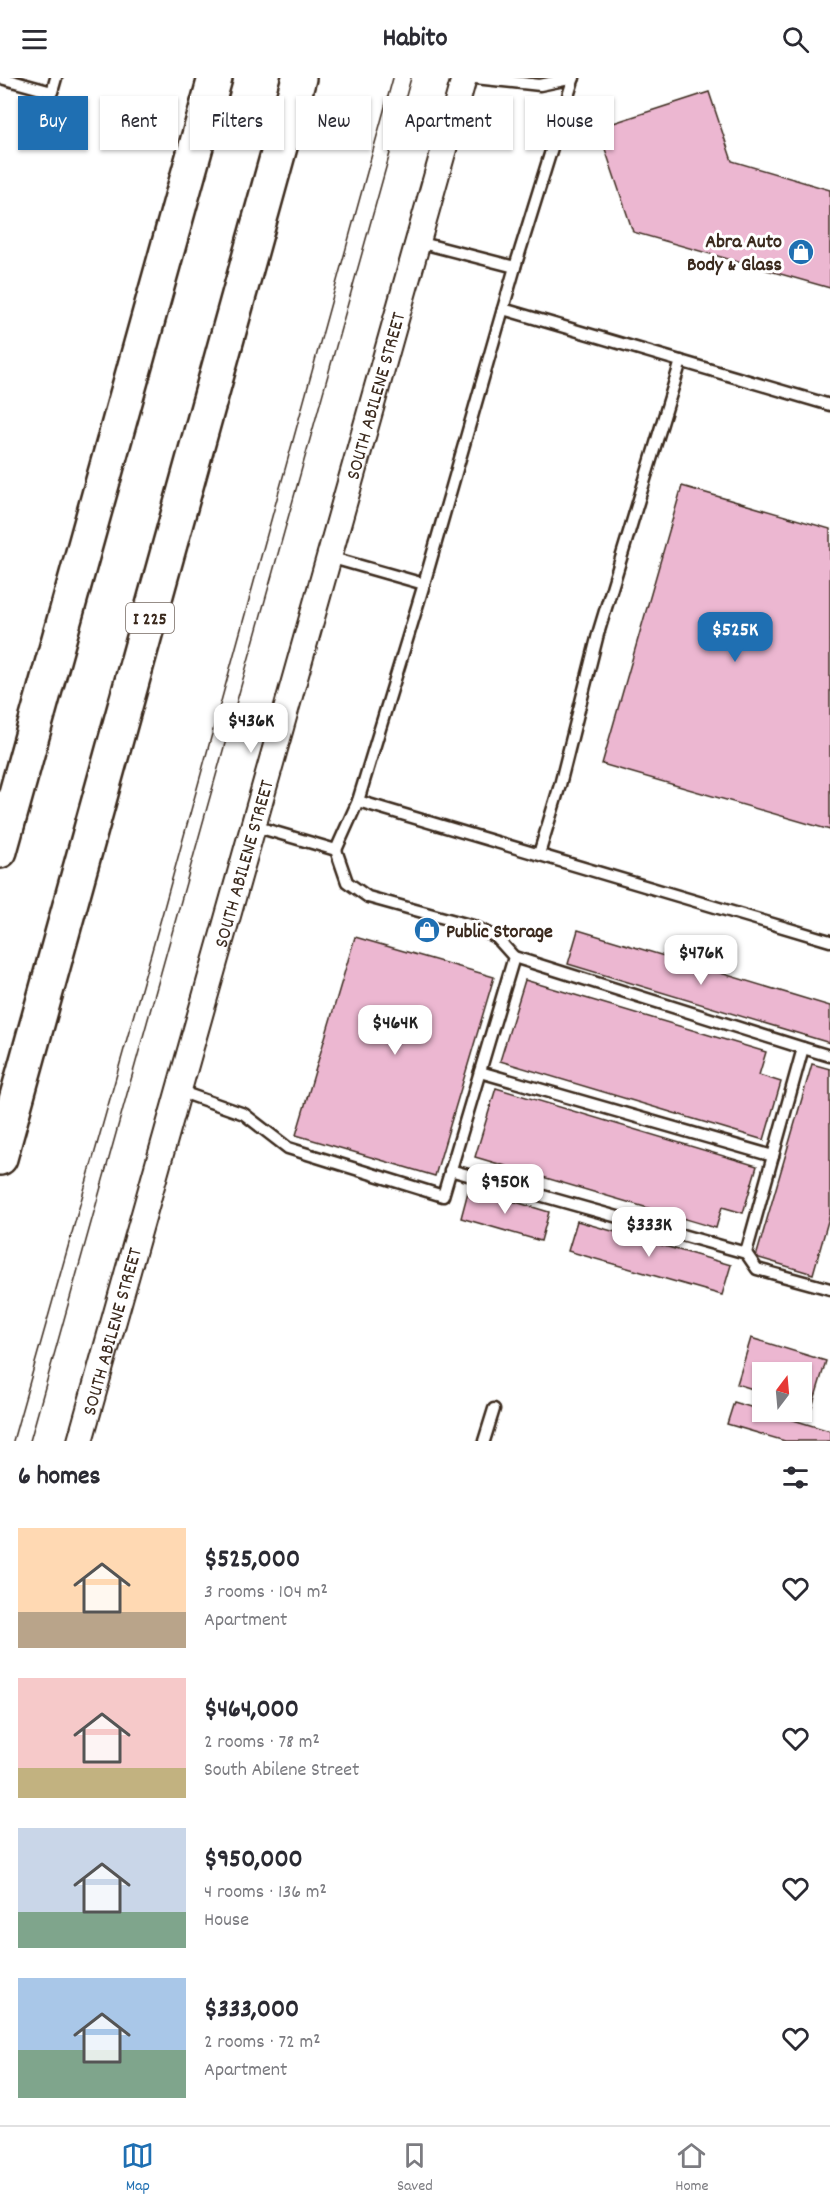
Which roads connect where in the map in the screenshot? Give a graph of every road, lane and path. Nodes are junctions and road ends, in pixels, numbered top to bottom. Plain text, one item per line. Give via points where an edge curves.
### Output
1 (2, 78) edge
2 (56, 78) edge
3 (215, 78) edge
4 (299, 78) edge
5 (464, 78) edge
6 (475, 78) edge
7 (573, 79) edge
8 (418, 242) junction
9 (514, 267) junction
10 (503, 309) junction
11 (681, 361) junction
12 (830, 405) edge
13 (329, 557) junction
14 (424, 584) junction
15 (358, 801) junction
16 (254, 826) junction
17 (336, 850) junction
18 (0, 851) edge
19 (539, 854) junction
20 (830, 941) edge
21 (514, 957) junction
22 (803, 1048) junction
23 (830, 1056) edge
24 (480, 1072) junction
25 (178, 1091) junction
26 (773, 1156) junction
27 (0, 1158) edge
28 (450, 1170) junction
29 (746, 1253) junction
30 (830, 1275) edge
31 (828, 1288) edge
32 (494, 1409) dead end
33 (80, 1441) edge
34 (484, 1441) edge

1 - 2 lane via 52,92
3 - 18 highway
4 - 27 highway, I 225
5 - 8 street, SOUTH ABILENE STREET
6 - 7 lane via 540,85
7 - 9 lane
8 - 9 lane
8 - 13 street, SOUTH ABILENE STREET
9 - 10 lane
10 - 11 lane
10 - 14 lane
11 - 12 lane
11 - 19 lane via 598,634
13 - 14 lane
13 - 16 street, SOUTH ABILENE STREET
14 - 15 lane
15 - 17 lane
15 - 19 lane
16 - 17 lane
16 - 25 street, SOUTH ABILENE STREET
17 - 21 lane via 347,882 368,897 473,926 496,937
19 - 20 lane
21 - 22 lane
21 - 24 lane
22 - 23 lane
22 - 26 lane
24 - 26 lane
24 - 28 lane
25 - 28 lane via 244,1114 288,1148 442,1196
25 - 33 street, SOUTH ABILENE STREET
26 - 29 lane
28 - 29 lane
29 - 31 lane via 758,1269
30 - 31 lane
32 - 34 lane

